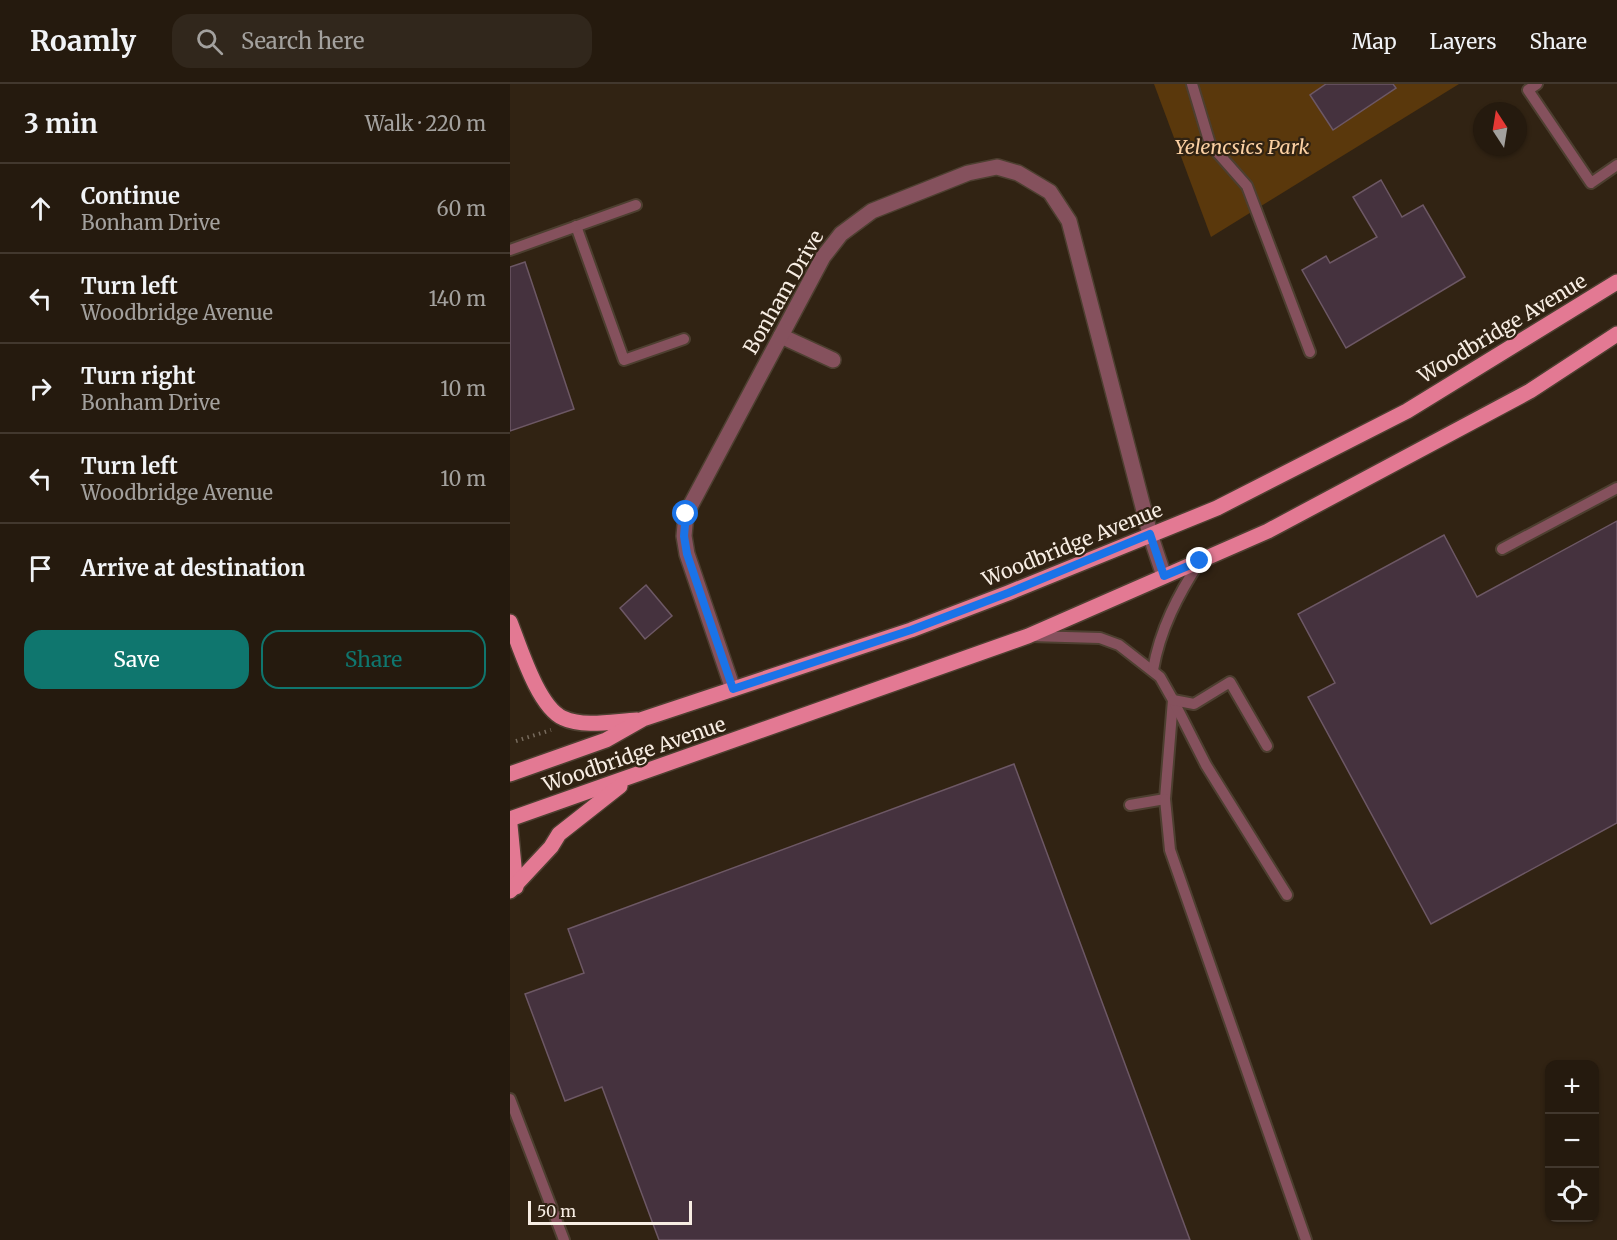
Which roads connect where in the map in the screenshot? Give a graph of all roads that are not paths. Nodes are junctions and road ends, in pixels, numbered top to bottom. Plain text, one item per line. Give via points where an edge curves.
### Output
1 (1192, 84) edge
2 (1537, 84) edge
3 (1617, 165) edge
4 (636, 205) dead end
5 (576, 226) junction
6 (510, 250) edge
7 (1617, 282) edge
8 (1617, 334) edge
9 (781, 336) junction
10 (684, 339) dead end
11 (1310, 352) dead end
12 (833, 360) dead end
13 (1617, 488) edge
14 (1150, 534) junction
15 (1502, 549) dead end
16 (1200, 561) junction
17 (1164, 576) junction
18 (510, 622) edge
19 (1028, 636) junction
20 (1153, 670) junction
21 (733, 689) junction
22 (1173, 700) junction
23 (643, 719) junction
24 (1267, 746) dead end
25 (510, 774) edge
26 (635, 776) junction
27 (1165, 799) junction
28 (1130, 805) dead end
29 (510, 819) edge
30 (510, 825) edge
31 (513, 889) edge
32 (1287, 895) dead end
33 (510, 1099) edge
34 (564, 1240) edge
35 (1306, 1240) edge

1 - 11 lane via 1210,144 1247,186
2 - 3 lane via 1528,90 1591,183
4 - 5 lane
5 - 6 lane
5 - 10 lane via 624,360
7 - 14 main road, Woodbridge Avenue via 1407,411 1216,508
8 - 16 main road, Woodbridge Avenue via 1530,391 1268,531
9 - 12 street
9 - 14 street, Bonham Drive via 823,257 841,234 872,211 968,173 997,167 1018,173 1050,192 1069,221
9 - 21 street, Bonham Drive via 686,514 687,554
13 - 15 lane
14 - 17 street, Bonham Drive
14 - 21 main road, Woodbridge Avenue via 987,601
16 - 17 main road, Woodbridge Avenue
16 - 20 lane via 1164,628
17 - 19 main road, Woodbridge Avenue
18 - 23 main road via 538,689 549,707 563,719 591,723
19 - 20 lane via 1100,638 1119,645
19 - 26 main road, Woodbridge Avenue
20 - 22 lane
21 - 23 main road, Woodbridge Avenue
22 - 24 lane via 1194,704 1230,682
22 - 27 lane
22 - 32 lane via 1206,765
23 - 25 main road, Woodbridge Avenue via 606,740
26 - 29 main road, Woodbridge Avenue
26 - 31 main road via 559,834
27 - 28 lane
27 - 35 lane via 1170,850
30 - 31 main road
33 - 34 lane

